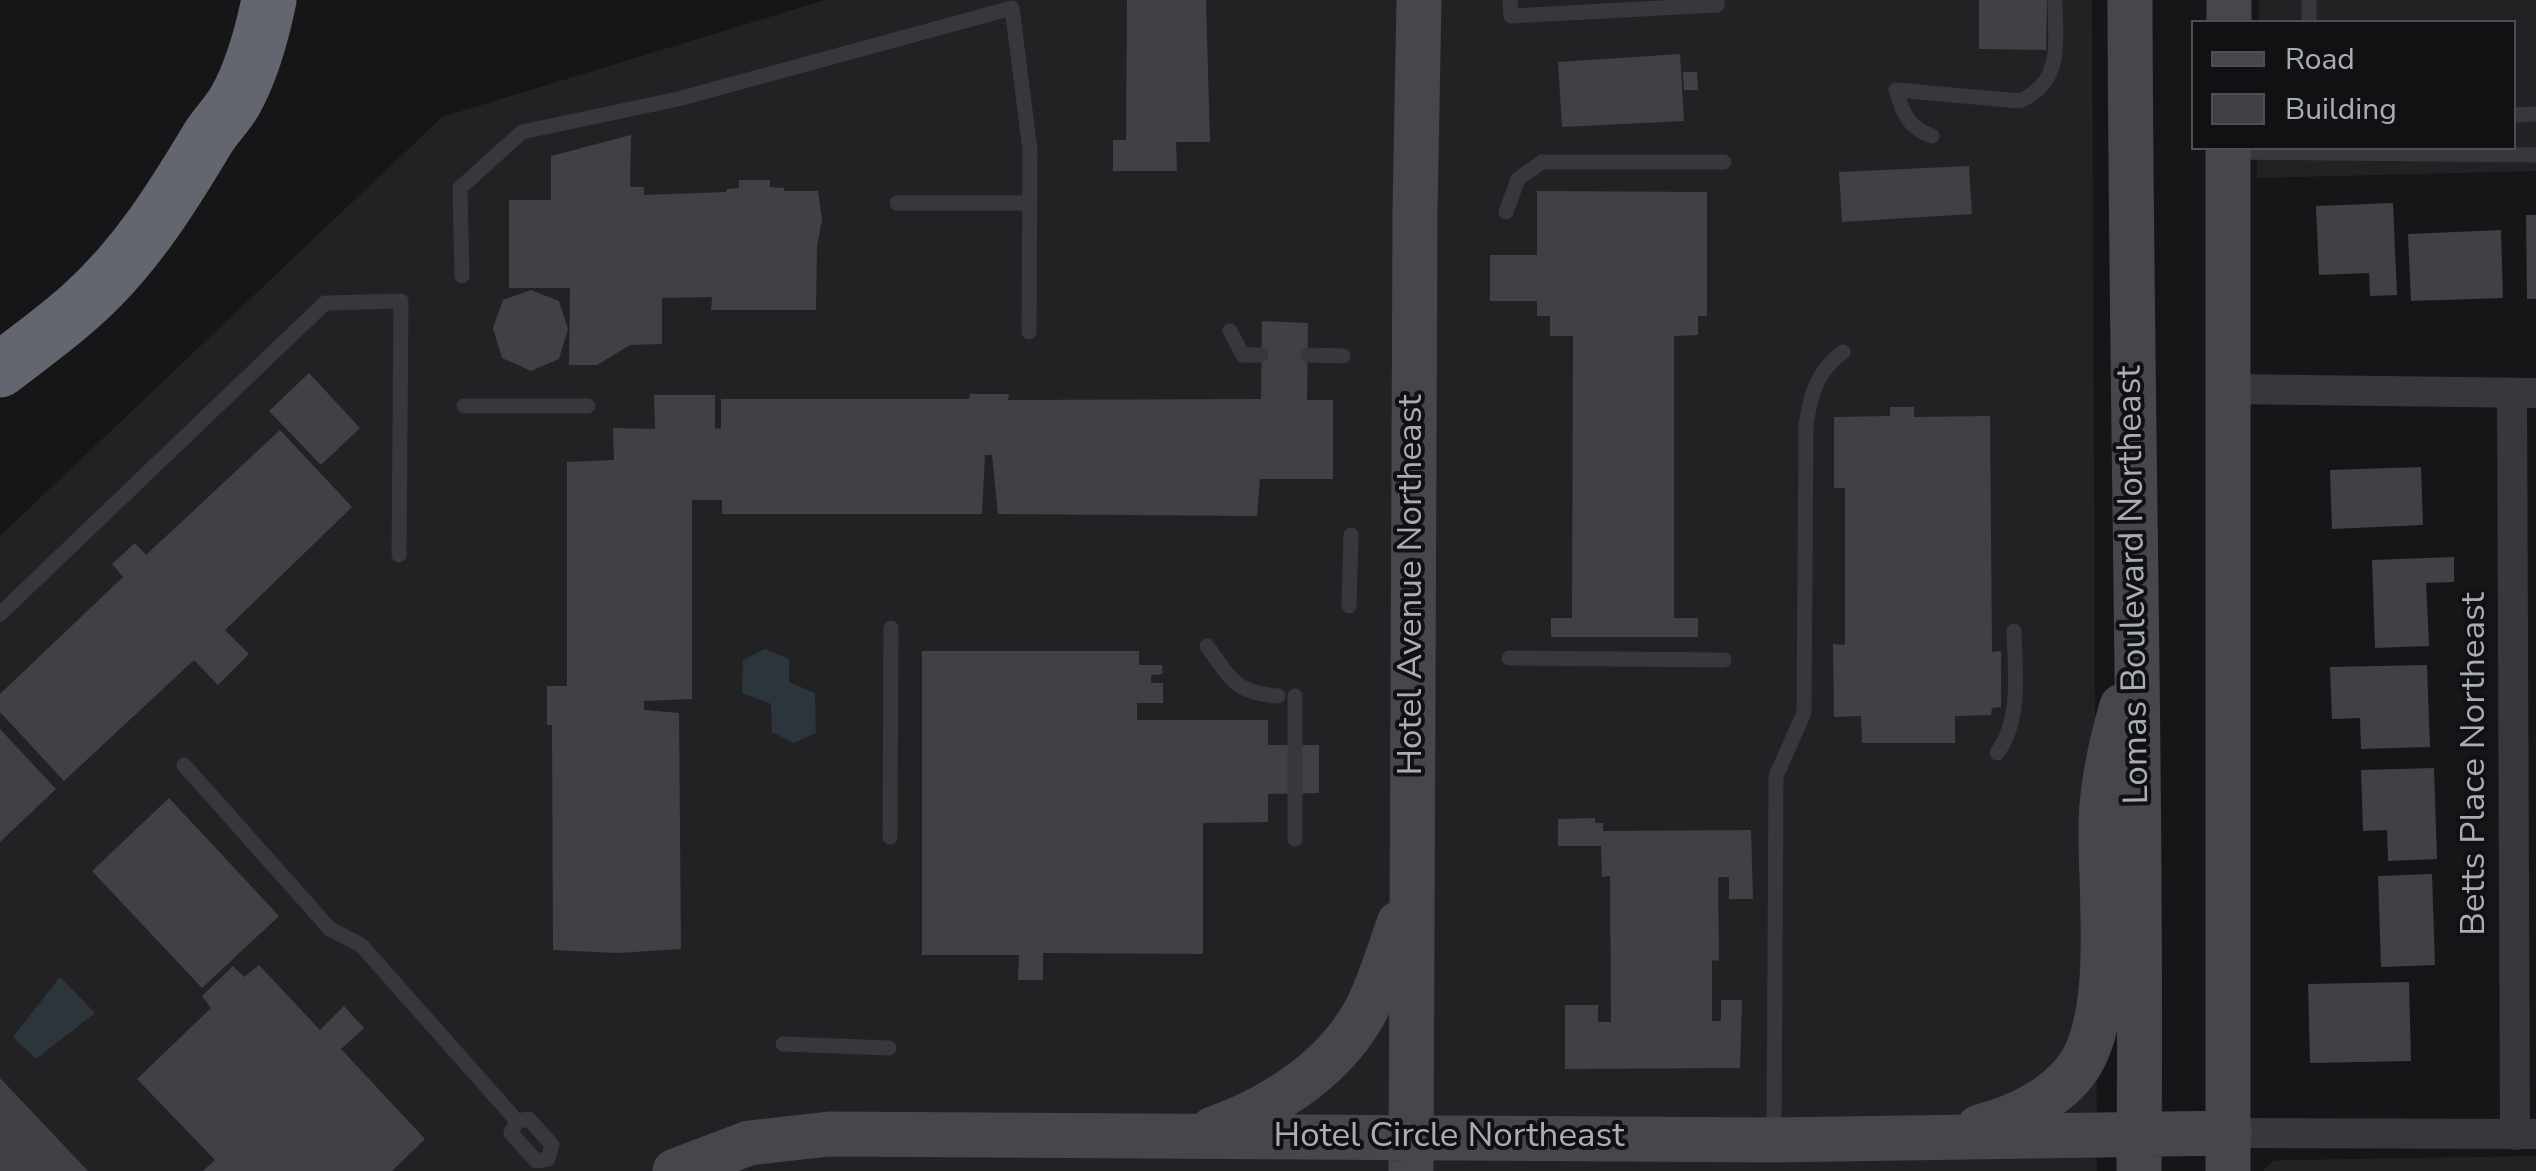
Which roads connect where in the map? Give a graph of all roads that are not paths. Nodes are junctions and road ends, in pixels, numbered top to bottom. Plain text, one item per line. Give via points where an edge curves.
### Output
1 (249, 0) edge
2 (270, 0) edge
3 (1418, 0) edge
4 (1510, 0) edge
5 (1717, 0) edge
6 (2055, 0) edge
7 (2130, 0) edge
8 (1669, 4) edge
9 (1621, 5) edge
10 (1573, 6) edge
11 (210, 134) junction
12 (1932, 136) dead end
13 (2228, 150) edge
14 (2536, 154) edge
15 (1724, 162) dead end
16 (1030, 202) junction
17 (897, 203) dead end
18 (1506, 212) dead end
19 (462, 276) dead end
20 (1230, 331) dead end
21 (1029, 332) dead end
22 (1844, 352) dead end
23 (1261, 355) dead end
24 (1308, 355) dead end
25 (1342, 356) dead end
26 (0, 370) edge
27 (2228, 389) junction
28 (2524, 394) edge
29 (464, 406) dead end
30 (588, 406) dead end
31 (1351, 534) dead end
32 (399, 555) dead end
33 (1349, 606) dead end
34 (0, 614) edge
35 (891, 628) dead end
36 (2014, 631) dead end
37 (1208, 646) dead end
38 (1509, 658) dead end
39 (1724, 660) dead end
40 (2139, 662) junction
41 (1997, 754) dead end
42 (184, 766) dead end
43 (890, 837) dead end
44 (1294, 839) dead end
45 (1412, 888) junction
46 (783, 1044) dead end
47 (889, 1048) dead end
48 (517, 1120) dead end
49 (2525, 1134) edge
50 (1194, 1137) junction
51 (1932, 1138) junction
52 (1774, 1140) junction
53 (2139, 1152) edge
54 (2228, 1152) edge
55 (1411, 1155) edge
56 (676, 1171) edge
57 (1266, 1171) edge

1 - 11 highway
2 - 11 highway via 238,97
3 - 45 street, Hotel Avenue Northeast
4 - 10 lane via 1511,16
5 - 8 lane
6 - 12 lane via 2050,76 2034,95 2020,101 1896,90 1913,127
7 - 40 street, Lomas Boulevard Northeast
8 - 9 lane
9 - 10 lane
11 - 26 highway via 132,252 84,303
13 - 14 lane
13 - 27 street
15 - 18 lane via 1542,162 1518,179
16 - 17 lane
16 - 19 lane via 1012,8 678,98 522,132 460,188
16 - 21 lane
20 - 23 lane via 1242,355
22 - 52 lane via 1816,382 1806,426 1804,712 1776,776
24 - 25 lane
27 - 28 street
27 - 54 street
28 - 49 street, Betts Place Northeast
29 - 30 lane
31 - 33 lane
32 - 34 lane via 400,300 326,302
35 - 43 lane
36 - 41 lane via 2012,722
37 - 44 lane via 1229,680 1248,693 1286,696
38 - 39 lane
40 - 51 street via 2112,740 2103,792 2100,995 2087,1051 2064,1083 2034,1106
40 - 53 street, Lomas Boulevard Northeast
42 - 48 lane via 330,929 361,945
45 - 50 street via 1368,1006 1339,1046 1277,1100
45 - 55 street, Hotel Avenue Northeast
46 - 47 lane
49 - 54 street
50 - 55 street, Hotel Circle Northeast
50 - 56 street, Hotel Circle Northeast via 829,1134 749,1143
50 - 57 street
51 - 52 street, Hotel Circle Northeast
51 - 53 street, Hotel Circle Northeast
52 - 55 street, Hotel Circle Northeast
53 - 54 street, Hotel Circle Northeast

